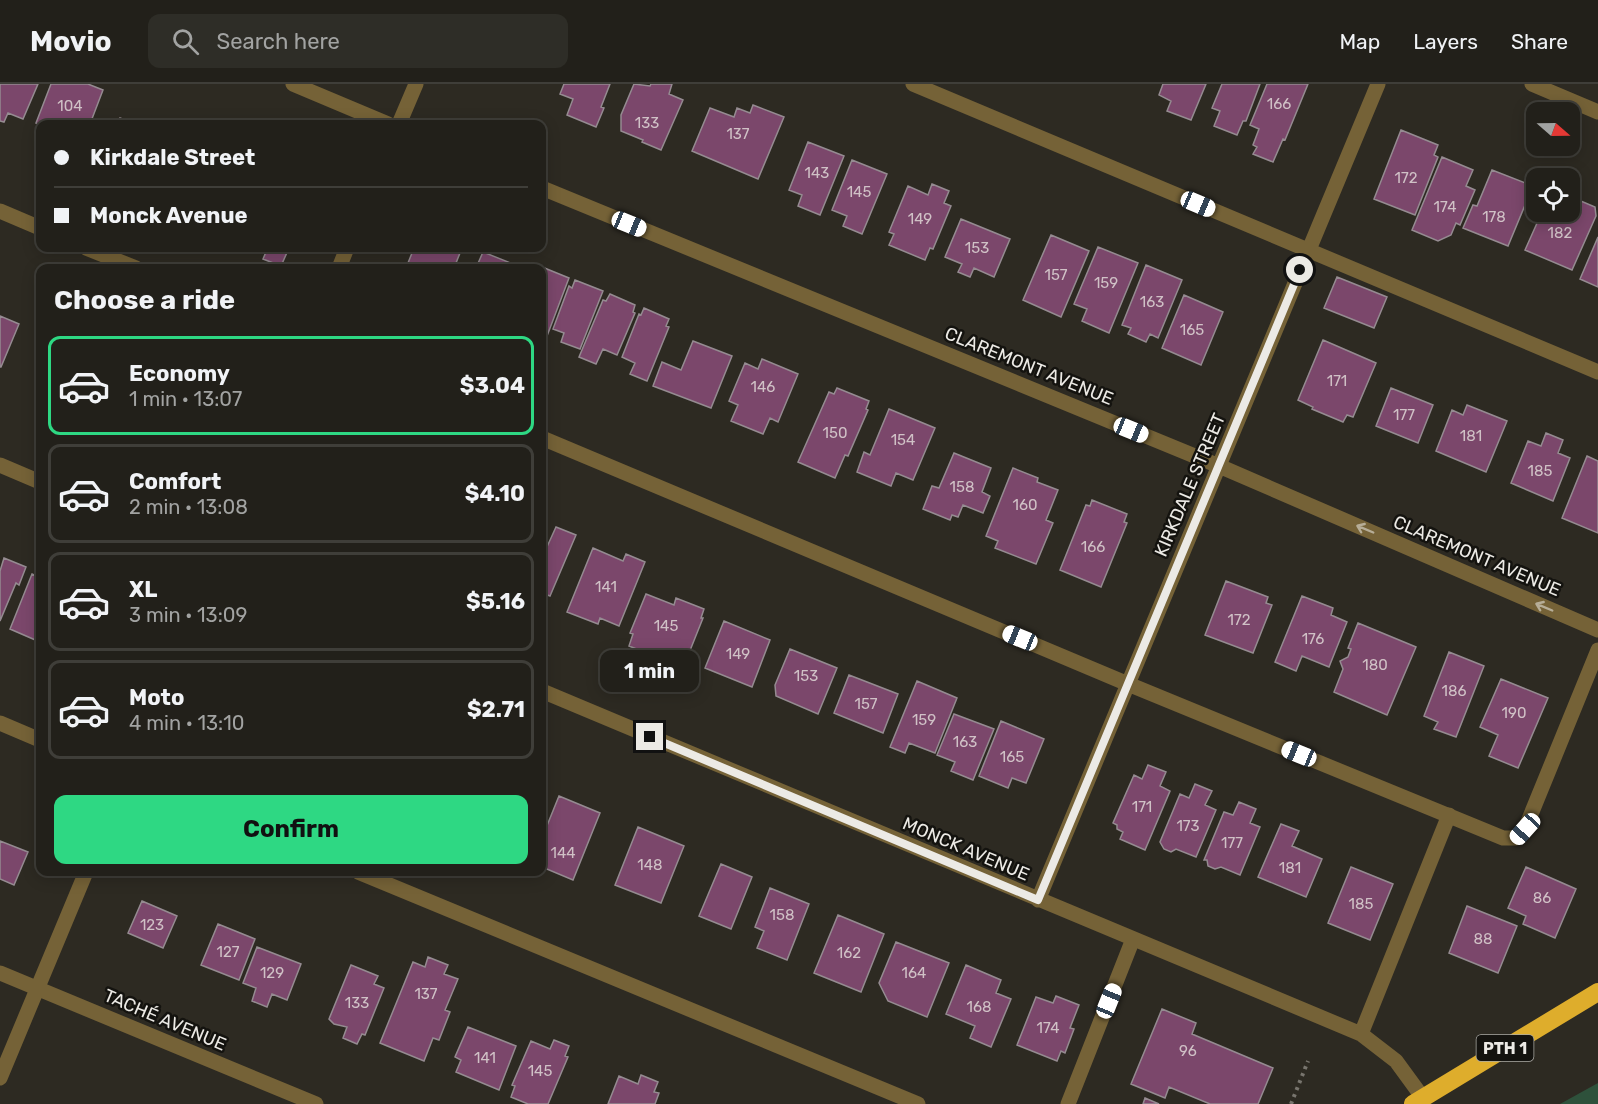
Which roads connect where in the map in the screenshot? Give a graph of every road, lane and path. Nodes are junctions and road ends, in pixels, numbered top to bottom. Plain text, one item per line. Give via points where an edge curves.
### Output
1 (293, 84) edge
2 (416, 84) edge
3 (913, 84) edge
4 (1378, 84) edge
5 (1532, 84) edge
6 (1598, 111) edge
7 (378, 120) edge
8 (401, 120) edge
9 (546, 190) edge
10 (0, 212) edge
11 (36, 226) edge
12 (1308, 251) junction
13 (96, 252) edge
14 (126, 264) edge
15 (1598, 372) edge
16 (546, 440) edge
17 (0, 465) edge
18 (1219, 466) junction
19 (36, 480) edge
20 (1598, 630) edge
21 (1598, 650) edge
22 (1128, 684) junction
23 (546, 693) edge
24 (0, 723) edge
25 (36, 738) edge
26 (1449, 815) junction
27 (84, 876) edge
28 (368, 876) edge
29 (1038, 900) junction
30 (1133, 939) junction
31 (0, 973) edge
32 (37, 988) junction
33 (1598, 992) edge
34 (1361, 1034) junction
35 (1308, 1061) dead end
36 (0, 1078) edge
37 (1418, 1101) edge
38 (316, 1104) edge
39 (918, 1104) edge
40 (1068, 1104) edge
41 (1291, 1104) edge

1 - 7 street
2 - 8 street
3 - 12 street
4 - 12 street, KIRKDALE STREET
5 - 6 street
9 - 18 street, CLAREMONT AVENUE
10 - 11 street
12 - 15 street
12 - 18 street, KIRKDALE STREET
13 - 14 street
16 - 22 street
17 - 19 street
20 -> 18 street, CLAREMONT AVENUE
18 - 22 street, KIRKDALE STREET
21 - 26 street via 1525,829 1516,838 1503,838
22 - 26 street
22 - 29 street, KIRKDALE STREET
23 - 29 street, MONCK AVENUE
24 - 25 street
26 - 34 street
27 - 32 street
28 - 39 street
29 - 30 street, MONCK AVENUE
30 - 34 street, MONCK AVENUE
30 - 40 street
31 - 32 street, TACHÉ AVENUE
32 - 36 street
32 - 38 street, TACHÉ AVENUE
33 - 37 highway, PTH 1
34 - 37 street, MONCK AVENUE via 1396,1061
35 - 41 path

